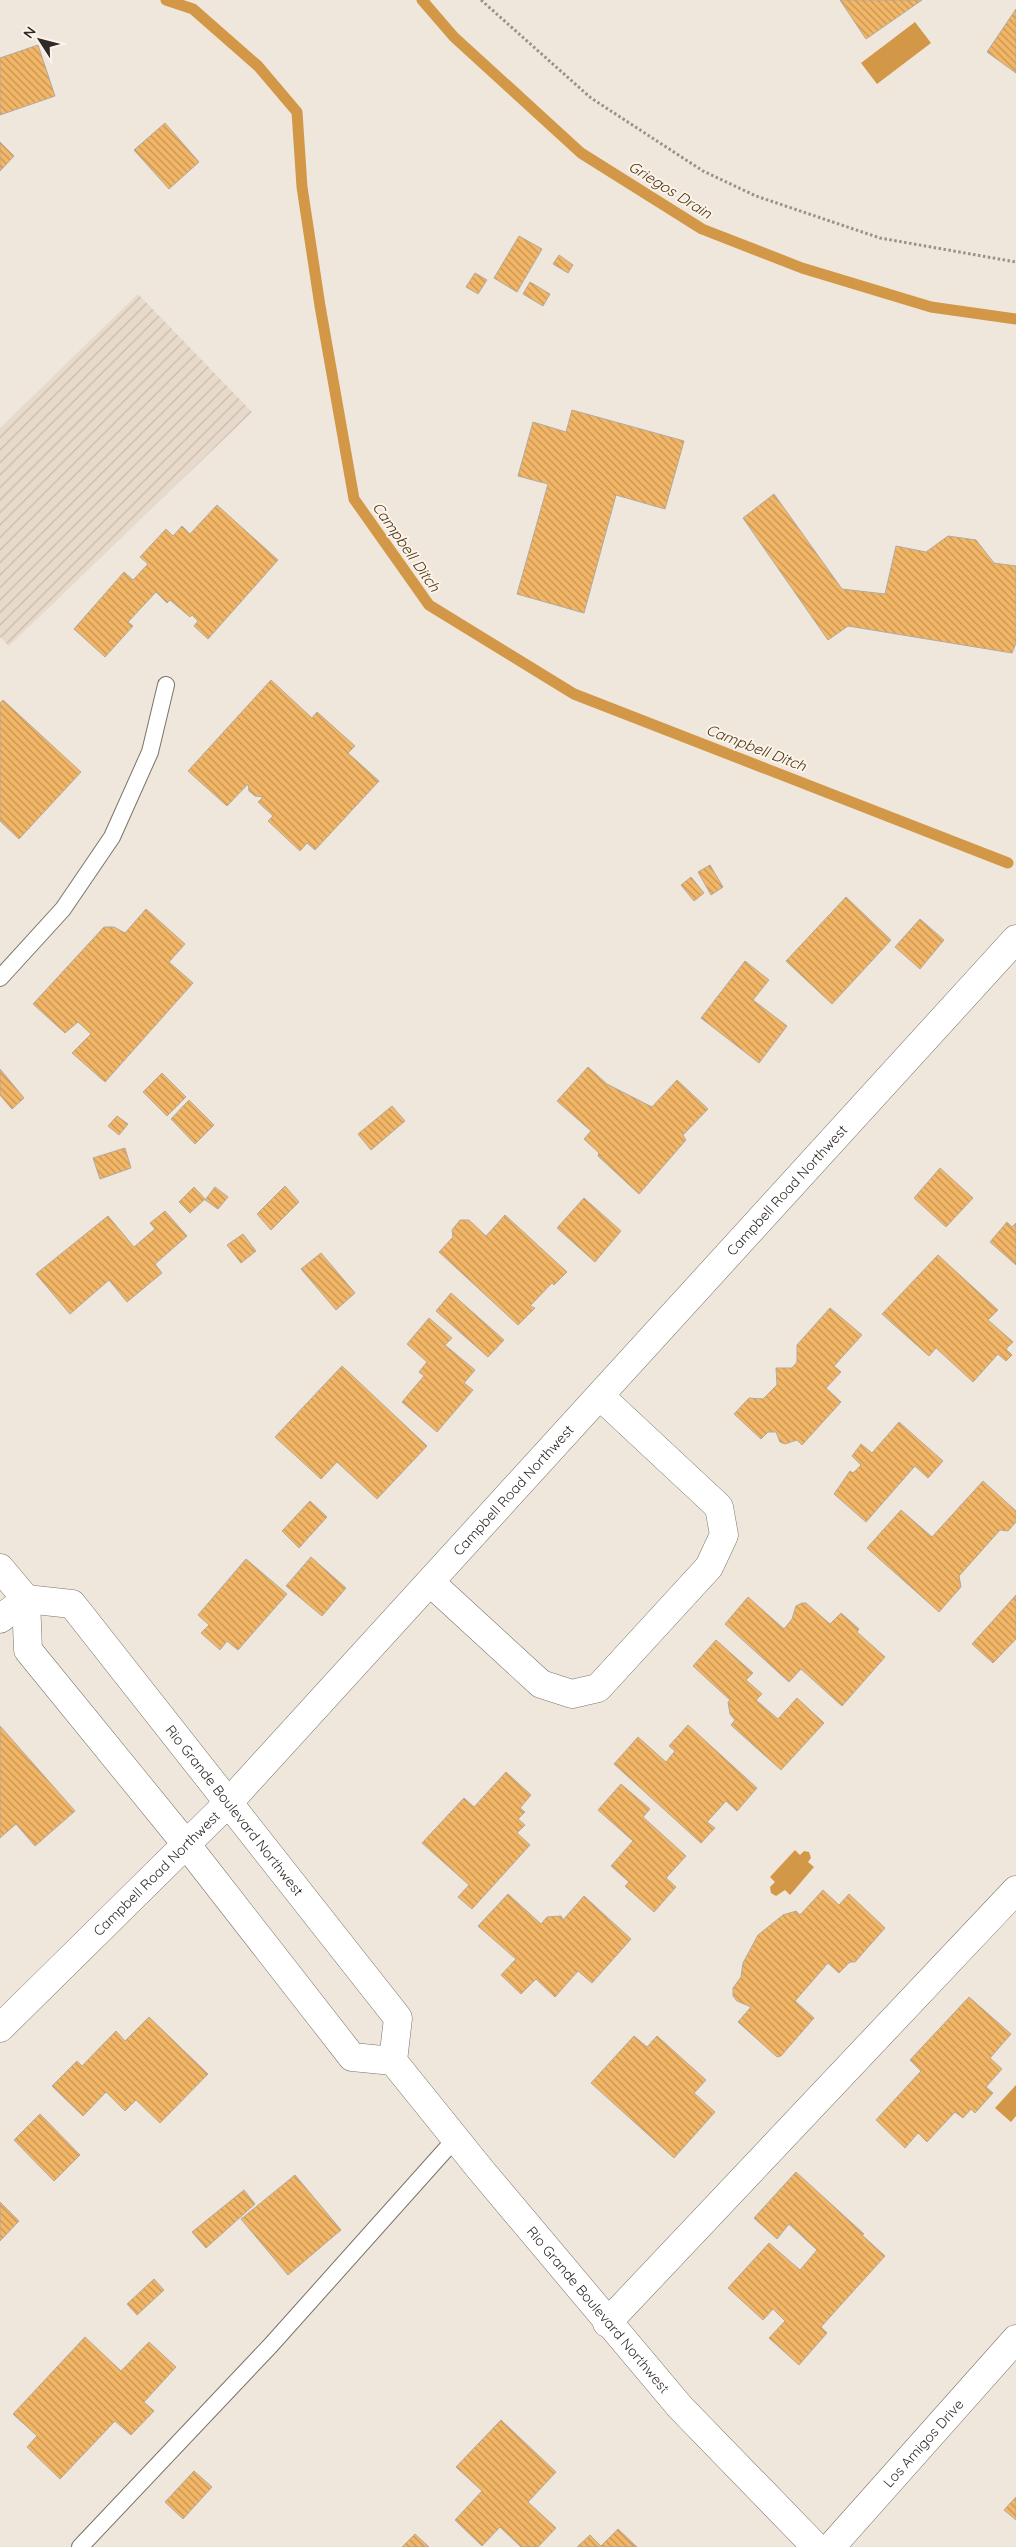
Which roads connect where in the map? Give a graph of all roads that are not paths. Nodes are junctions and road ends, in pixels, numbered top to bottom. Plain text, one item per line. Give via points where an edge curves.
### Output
1 (166, 685) dead end
2 (1016, 939) edge
3 (0, 978) edge
4 (600, 1396) junction
5 (0, 1568) edge
6 (430, 1582) junction
7 (26, 1599) junction
8 (0, 1619) edge
9 (229, 1802) junction
10 (186, 1844) junction
11 (1016, 1890) edge
12 (0, 2028) edge
13 (394, 2061) junction
14 (456, 2138) junction
15 (607, 2323) junction
16 (1016, 2339) edge
17 (80, 2547) edge
18 (816, 2547) edge
19 (831, 2547) edge

1 - 3 lane via 150,752 112,837 63,909
2 - 4 street, Campbell Road Northwest
4 - 6 street, Campbell Road Northwest
4 - 6 street via 719,1507 724,1535 709,1567 598,1688 572,1694 540,1684
5 - 7 street
6 - 9 street, Campbell Road Northwest
7 - 8 street
7 - 9 street, Rio Grande Boulevard Northwest via 72,1604
7 - 10 street via 28,1650
9 - 10 street, Campbell Road Northwest
9 - 13 street, Rio Grande Boulevard Northwest via 398,2018
10 - 12 street, Campbell Road Northwest
10 - 13 street via 352,2057
11 - 15 street
13 - 14 street, Rio Grande Boulevard Northwest
14 - 15 street, Rio Grande Boulevard Northwest
14 - 17 lane via 271,2345
15 - 18 street, Rio Grande Boulevard Northwest via 680,2407
16 - 19 street, Los Amigos Drive

